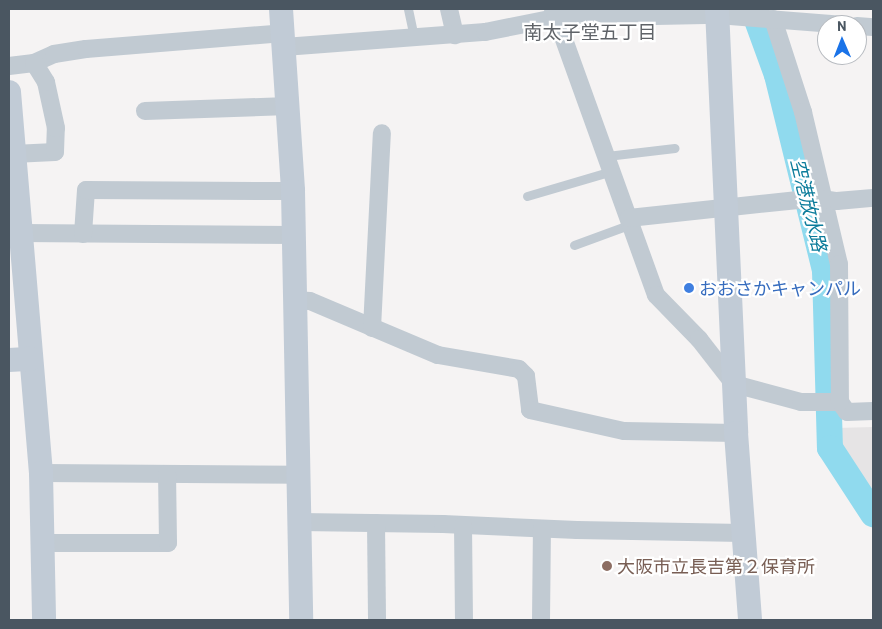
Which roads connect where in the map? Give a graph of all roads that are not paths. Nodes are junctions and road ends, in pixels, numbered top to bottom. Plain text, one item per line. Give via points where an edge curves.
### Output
1 (281, 9) edge
2 (408, 9) edge
3 (449, 9) edge
4 (718, 12) edge
5 (554, 13) edge
6 (773, 19) junction
7 (817, 23) edge
8 (455, 35) junction
9 (414, 38) junction
10 (283, 40) junction
11 (34, 63) junction
12 (9, 66) edge
13 (9, 106) edge
14 (288, 106) junction
15 (145, 111) dead end
16 (382, 133) dead end
17 (675, 148) dead end
18 (13, 154) junction
19 (609, 164) junction
20 (293, 191) junction
21 (527, 196) dead end
22 (873, 198) edge
23 (822, 199) junction
24 (726, 209) junction
25 (630, 221) junction
26 (20, 233) junction
27 (84, 234) junction
28 (294, 235) junction
29 (574, 245) dead end
30 (295, 300) junction
31 (372, 328) junction
32 (20, 360) edge
33 (734, 384) junction
34 (840, 402) junction
35 (873, 411) edge
36 (736, 433) junction
37 (41, 473) junction
38 (167, 474) junction
39 (299, 475) junction
40 (300, 522) junction
41 (376, 523) junction
42 (463, 525) junction
43 (542, 529) junction
44 (744, 533) junction
45 (43, 543) junction
46 (44, 620) edge
47 (301, 620) edge
48 (377, 620) edge
49 (464, 620) edge
50 (541, 620) edge
51 (750, 620) edge

1 - 10 street
2 - 9 lane
3 - 8 street
4 - 5 street
4 - 6 street
4 - 24 street
5 - 8 street via 485,32
5 - 19 street
6 - 7 street
6 - 23 street via 802,112
8 - 9 street
9 - 10 street
10 - 11 street via 86,49 54,54
10 - 14 street
11 - 12 street
11 - 18 street via 46,82 56,128 56,152
13 - 18 street
14 - 15 street
14 - 20 street
16 - 31 street
17 - 19 lane
18 - 26 street
19 - 21 lane
19 - 25 street
20 - 27 street via 86,190
20 - 28 street
22 - 23 street
23 - 24 street
23 - 34 street via 839,264
24 - 25 street
24 - 33 street
25 - 29 lane
25 - 33 street via 656,295 699,340
26 - 27 street
26 - 32 street
27 - 28 street
28 - 30 street
30 - 31 street via 310,301
30 - 39 street
31 - 36 street via 438,355 519,369 526,376 530,410 624,431
32 - 37 street
33 - 34 street via 802,402
33 - 36 street
34 - 35 street via 847,412
36 - 44 street
37 - 38 street
37 - 45 street
38 - 39 street
38 - 45 street via 168,543
39 - 40 street
40 - 41 street
40 - 47 street
41 - 42 street
41 - 48 street
42 - 43 street
42 - 49 street
43 - 44 street
43 - 50 street
44 - 51 street
45 - 46 street

